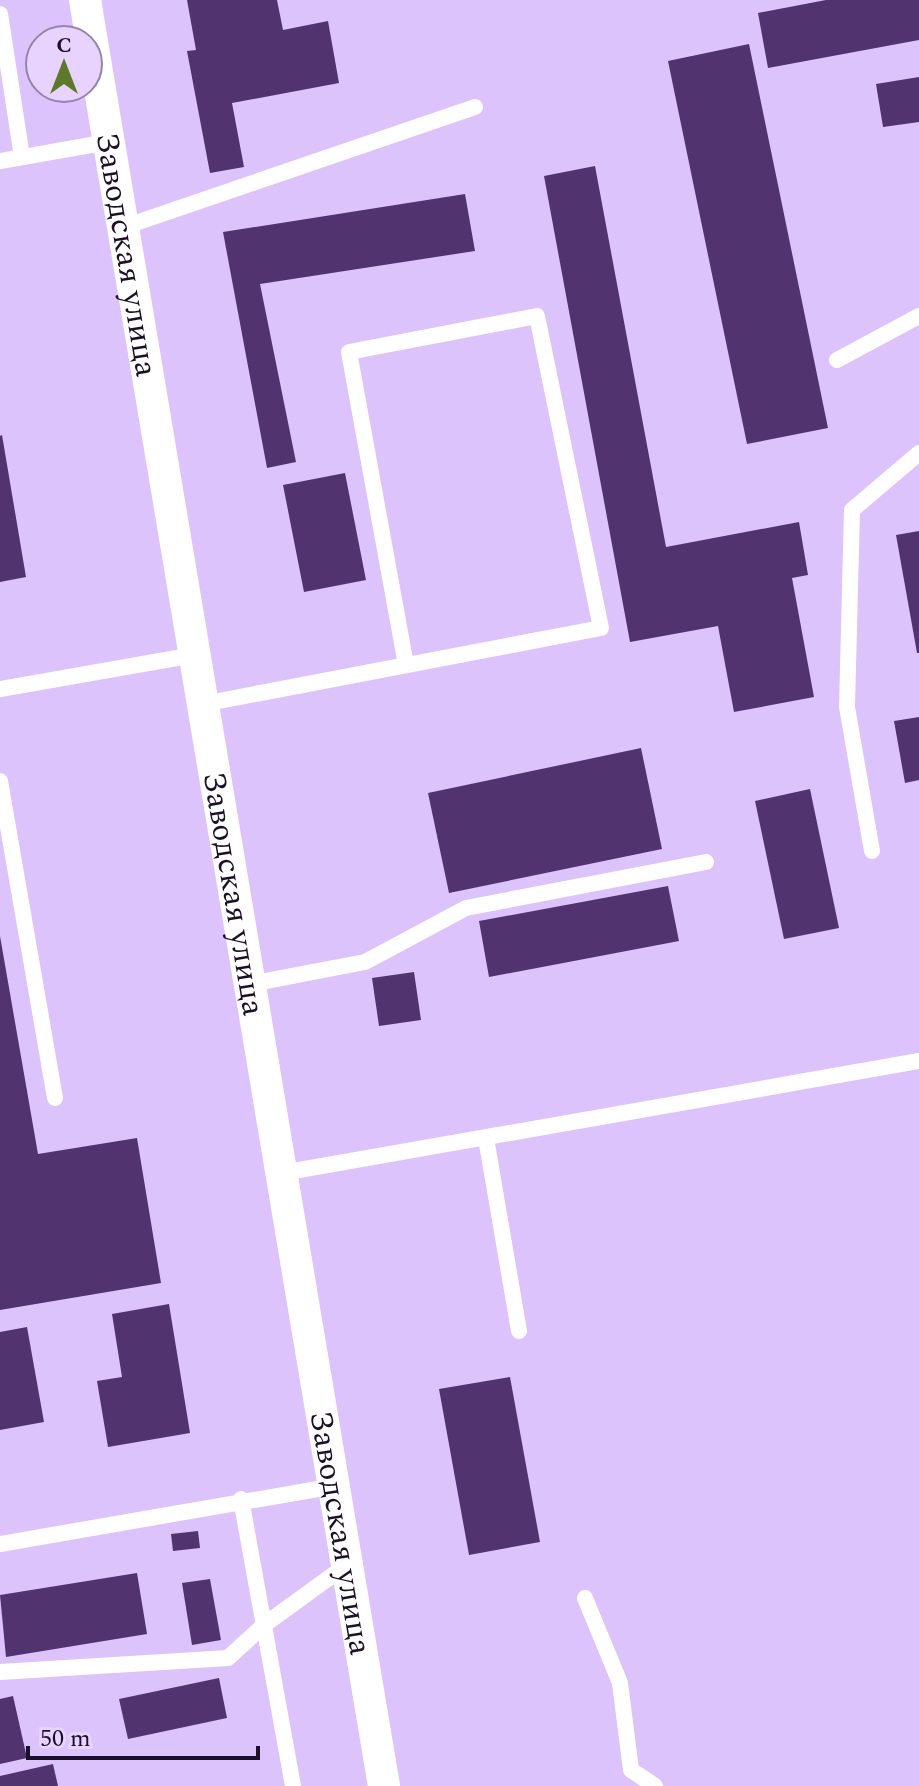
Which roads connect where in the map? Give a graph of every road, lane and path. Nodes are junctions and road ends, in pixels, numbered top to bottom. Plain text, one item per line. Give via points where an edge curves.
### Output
1 (85, 0) edge
2 (0, 14) edge
3 (475, 107) dead end
4 (108, 142) junction
5 (22, 157) junction
6 (0, 161) edge
7 (121, 228) junction
8 (919, 316) edge
9 (837, 360) dead end
10 (919, 453) edge
11 (194, 655) junction
12 (406, 665) junction
13 (0, 689) edge
14 (203, 704) junction
15 (0, 781) edge
16 (872, 851) dead end
17 (706, 862) dead end
18 (250, 984) junction
19 (919, 1061) edge
20 (55, 1098) dead end
21 (486, 1138) junction
22 (282, 1173) junction
23 (519, 1331) dead end
24 (335, 1486) junction
25 (241, 1499) junction
26 (0, 1544) edge
27 (348, 1564) junction
28 (585, 1598) dead end
29 (264, 1625) junction
30 (0, 1672) edge
31 (293, 1786) edge
32 (384, 1786) edge
33 (655, 1786) edge

1 - 4 street, Заводская улица
2 - 5 lane
3 - 7 lane
4 - 5 lane
4 - 7 street, Заводская улица
5 - 6 lane
7 - 11 street, Заводская улица
8 - 9 lane
10 - 16 lane via 852,510 847,707
11 - 13 lane
11 - 14 street, Заводская улица
12 - 12 lane via 601,628 537,316 349,352
12 - 14 lane
14 - 18 street, Заводская улица
15 - 20 lane
17 - 18 lane via 466,908 365,962
18 - 22 street, Заводская улица
19 - 21 lane
21 - 22 lane
21 - 23 lane
22 - 24 street, Заводская улица
24 - 25 lane
24 - 27 street, Заводская улица
25 - 26 lane
25 - 29 lane
27 - 29 lane
27 - 32 street, Заводская улица
28 - 33 lane via 620,1683 631,1770
29 - 30 lane via 228,1658
29 - 31 lane

